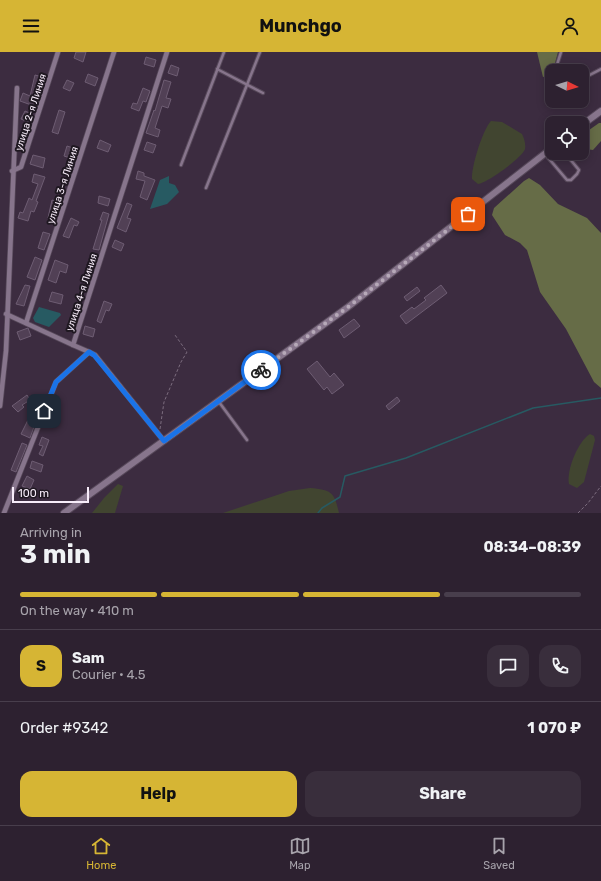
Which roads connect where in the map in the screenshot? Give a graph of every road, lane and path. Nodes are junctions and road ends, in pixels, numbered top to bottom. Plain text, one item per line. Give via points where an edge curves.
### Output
1 (58, 52) edge
2 (114, 52) edge
3 (167, 52) edge
4 (224, 52) edge
5 (260, 52) edge
6 (561, 52) edge
7 (557, 64) edge
8 (217, 69) junction
9 (601, 69) edge
10 (589, 75) edge
11 (246, 86) junction
12 (17, 88) dead end
13 (263, 93) dead end
14 (601, 111) edge
15 (589, 120) edge
16 (545, 154) edge
17 (550, 160) edge
18 (571, 160) edge
19 (181, 166) dead end
20 (12, 171) junction
21 (206, 188) dead end
22 (6, 314) junction
23 (26, 323) junction
24 (175, 335) dead end
25 (73, 345) junction
26 (89, 352) junction
27 (218, 401) junction
28 (0, 406) edge
29 (159, 435) junction
30 (247, 440) dead end
31 (164, 441) junction
32 (601, 486) edge
33 (4, 513) edge
34 (64, 513) edge
35 (578, 513) edge

1 - 20 street, улица 2-я Линия via 21,167
2 - 23 street, улица 3-я Линия
3 - 25 street, улица 4-я Линия
4 - 8 lane
5 - 11 lane
6 - 7 lane
8 - 11 lane
8 - 19 lane
9 - 10 lane
11 - 13 lane
11 - 21 lane
12 - 20 street
14 - 15 main road
16 - 27 main road via 348,307
17 - 18 lane via 567,180 571,180 579,170
20 - 22 street
22 - 23 street
22 - 28 street via 6,351
23 - 25 street
24 - 29 path via 187,352 180,362 164,402
25 - 26 street, улица 4-я Линия
26 - 29 street
26 - 33 street via 56,382
27 - 30 lane
27 - 31 main road
29 - 31 street
31 - 34 main road
32 - 35 path

